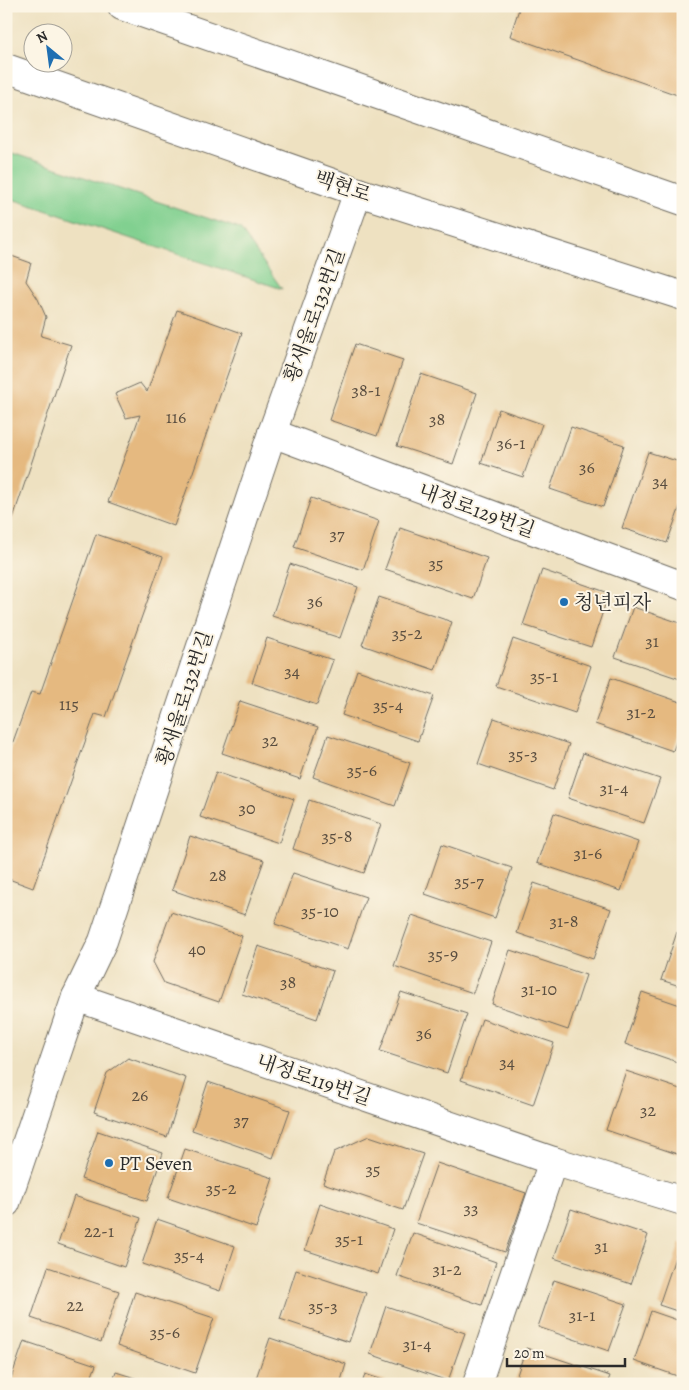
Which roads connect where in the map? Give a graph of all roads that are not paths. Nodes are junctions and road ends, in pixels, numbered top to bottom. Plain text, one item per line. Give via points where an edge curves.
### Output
1 (122, 6) edge
2 (6, 68) edge
3 (358, 192) junction
4 (683, 200) edge
5 (683, 296) edge
6 (272, 433) junction
7 (683, 586) edge
8 (76, 997) junction
9 (553, 1161) junction
10 (683, 1201) edge
11 (6, 1203) edge
12 (477, 1384) edge

1 - 4 street
2 - 3 street, 백현로
3 - 5 street, 백현로
3 - 6 street, 황새울로132번길
6 - 7 street, 내정로129번길
6 - 8 street, 황새울로132번길 via 102,941
8 - 9 street, 내정로119번길
8 - 11 street, 황새울로132번길
9 - 10 street, 내정로119번길
9 - 12 street

